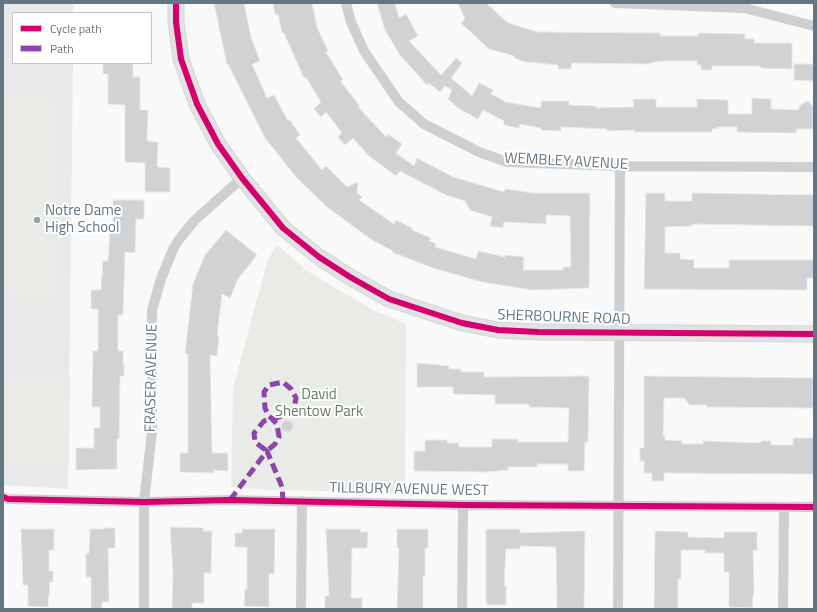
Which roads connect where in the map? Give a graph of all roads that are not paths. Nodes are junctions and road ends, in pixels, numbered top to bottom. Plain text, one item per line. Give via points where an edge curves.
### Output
1 (176, 3) edge
2 (346, 3) edge
3 (615, 3) edge
4 (814, 26) edge
5 (620, 166) junction
6 (814, 167) edge
7 (242, 178) junction
8 (619, 333) junction
9 (814, 334) edge
10 (3, 497) edge
11 (302, 501) junction
12 (144, 502) junction
13 (463, 505) junction
14 (618, 505) junction
15 (784, 507) junction
16 (814, 507) edge
17 (144, 609) edge
18 (301, 609) edge
19 (462, 609) edge
20 (618, 609) edge
21 (783, 609) edge

1 - 7 street, SHERBOURNE ROAD via 181,59 197,104 218,144
2 - 5 street, WEMBLEY AVENUE via 364,51 399,102 424,124 479,152 507,162
3 - 4 street via 744,8
5 - 6 street, WEMBLEY AVENUE
5 - 8 street
7 - 8 street, SHERBOURNE ROAD via 283,228 350,277 389,298 462,323 498,330
7 - 12 street, FRASER AVENUE via 195,220 181,237 174,247 161,279 152,310 152,432
8 - 9 street, SHERBOURNE ROAD
8 - 14 street
10 - 12 street, TILLBURY AVENUE WEST
11 - 12 street, TILLBURY AVENUE WEST
11 - 13 street, TILLBURY AVENUE WEST
11 - 18 street
12 - 17 street, FRASER AVENUE
13 - 14 street, TILLBURY AVENUE WEST
13 - 19 street
14 - 15 street, TILLBURY AVENUE WEST
14 - 20 street
15 - 16 street, TILLBURY AVENUE WEST
15 - 21 street

